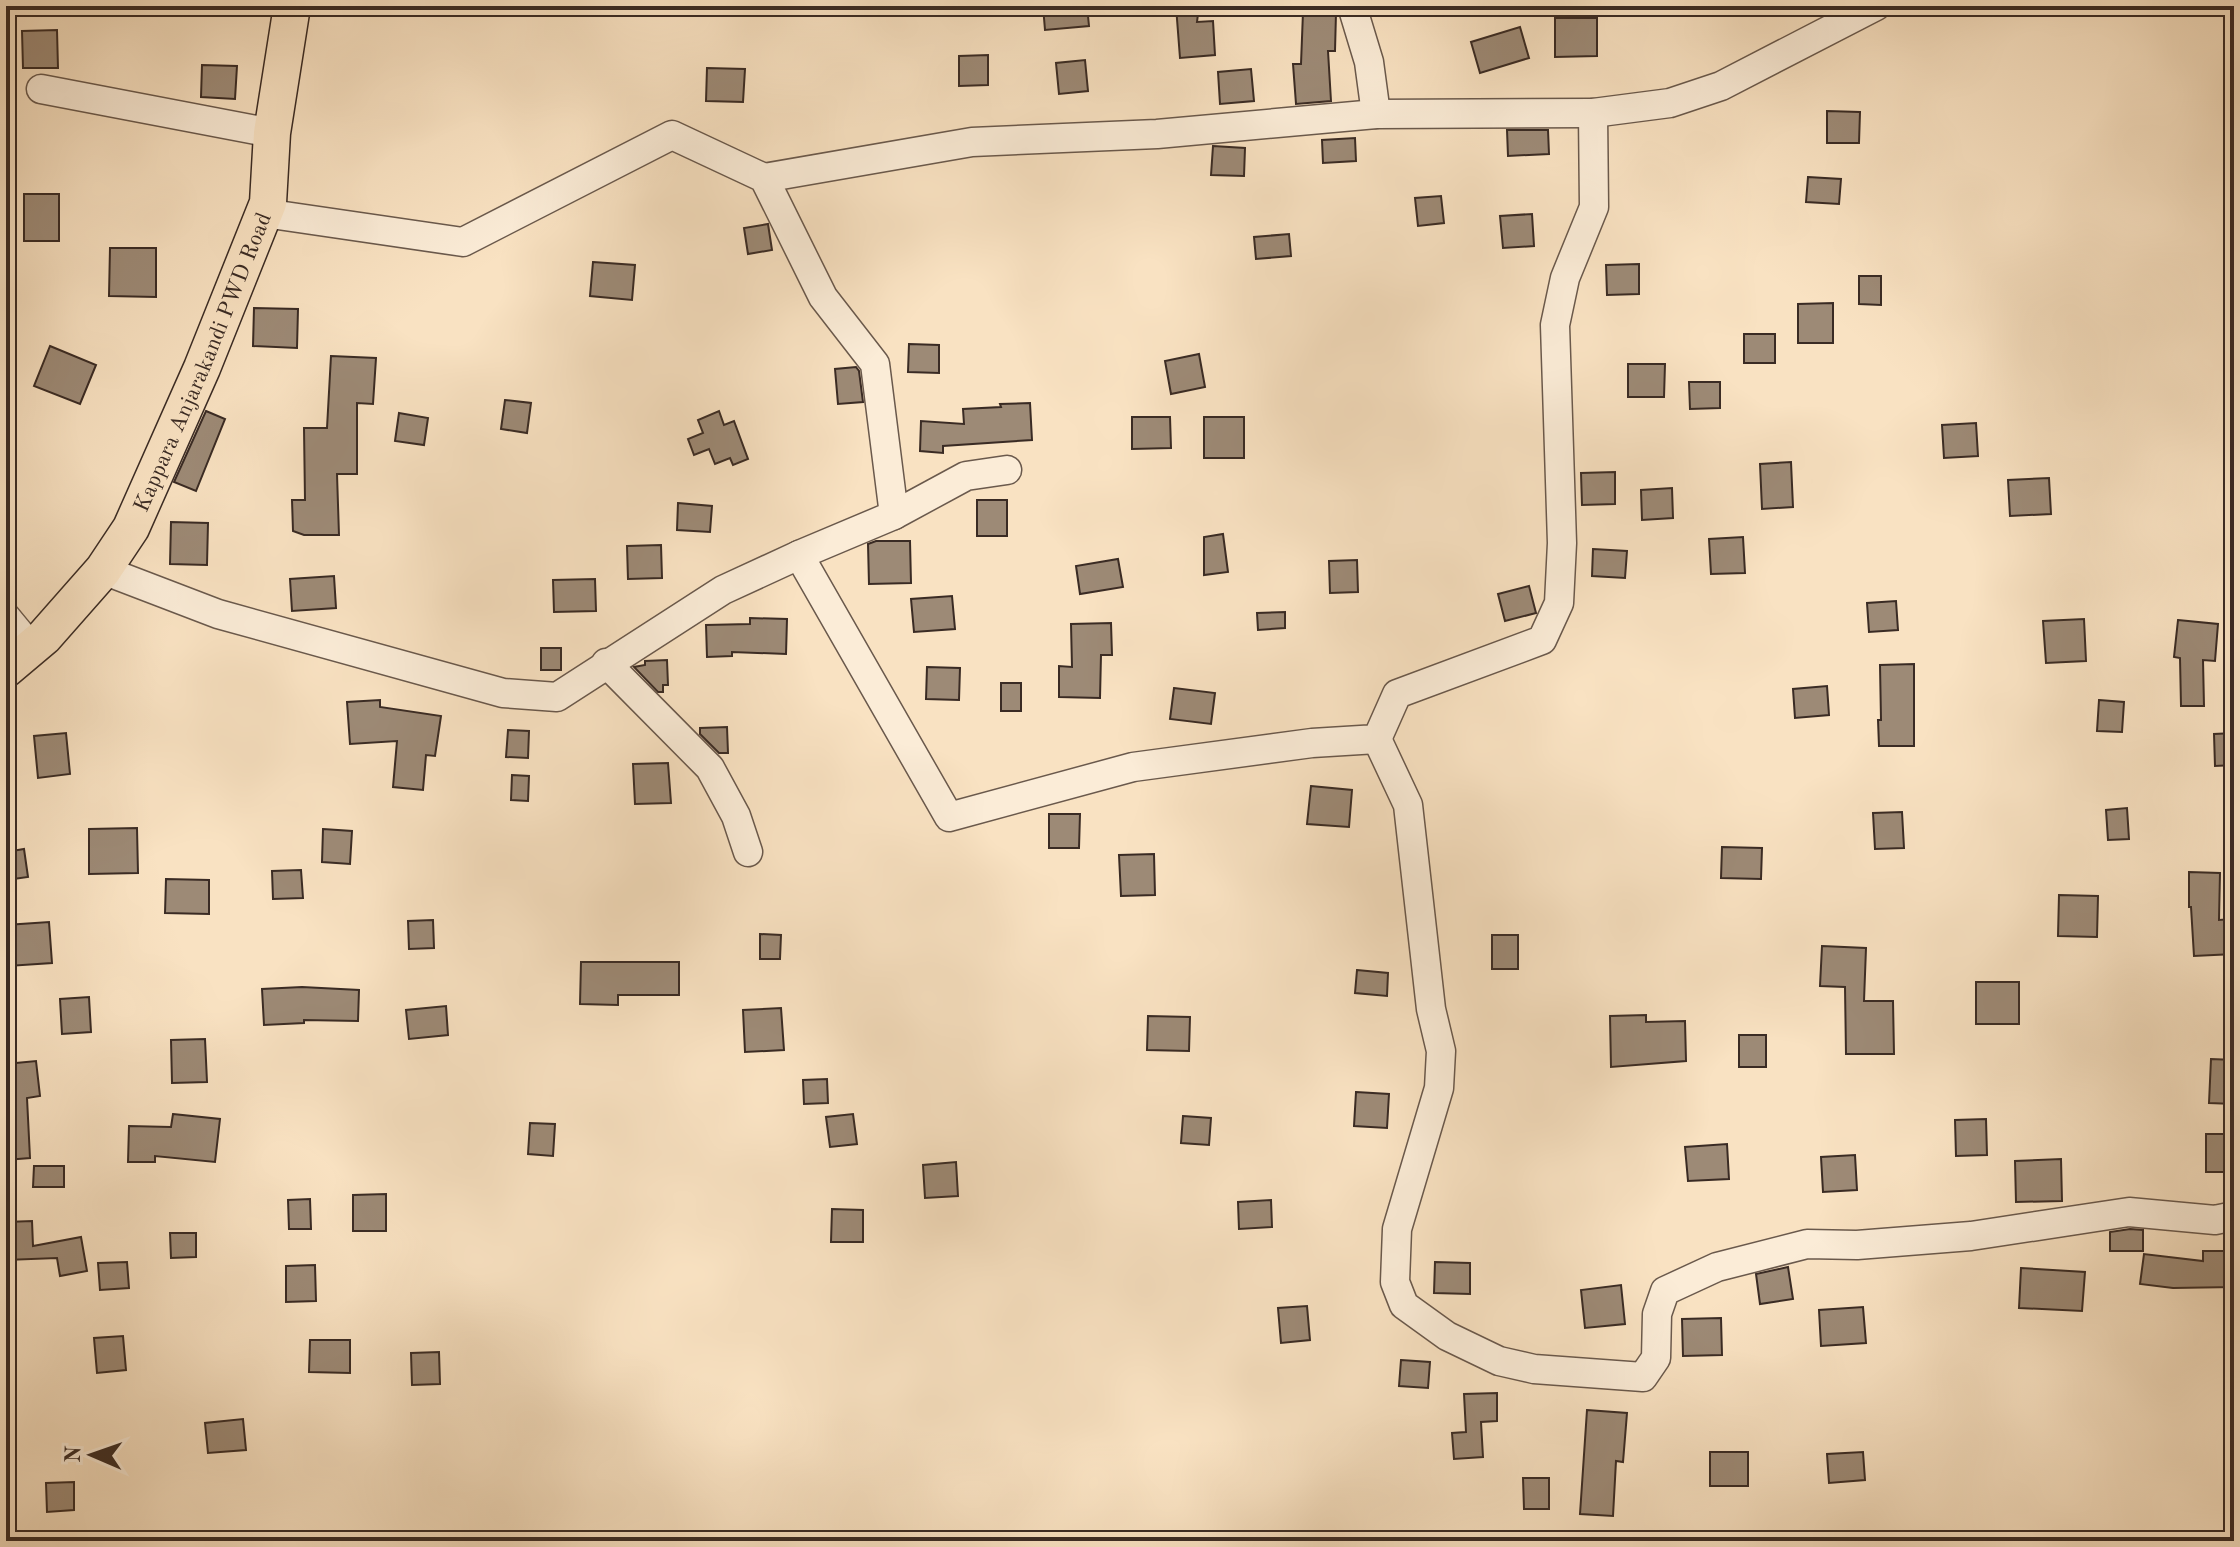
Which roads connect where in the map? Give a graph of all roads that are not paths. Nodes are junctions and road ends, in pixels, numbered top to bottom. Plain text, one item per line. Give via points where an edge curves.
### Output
1 (292, 6) edge
2 (1352, 6) edge
3 (1876, 6) edge
4 (41, 89) dead end
5 (1593, 113) junction
6 (1376, 114) junction
7 (272, 133) junction
8 (764, 178) junction
9 (264, 213) junction
10 (1007, 470) dead end
11 (894, 515) junction
12 (799, 555) junction
13 (103, 570) junction
14 (6, 617) edge
15 (35, 645) junction
16 (606, 663) junction
17 (6, 669) edge
18 (1377, 739) junction
19 (748, 852) dead end
20 (2234, 1216) edge

1 - 7 main road, Kappara Anjarakandi PWD Road
2 - 6 street via 1369,62
3 - 5 street via 1721,86 1670,103
4 - 7 street
5 - 6 street
5 - 18 street via 1594,207 1565,278 1555,325 1559,603 1542,640 1397,694
6 - 8 street via 1157,134 972,142
7 - 9 main road, Kappara Anjarakandi PWD Road
8 - 9 street via 672,135 463,242
8 - 11 street via 823,297 875,364
9 - 13 main road, Kappara Anjarakandi PWD Road via 138,514
10 - 11 street via 966,476
11 - 12 street
12 - 16 street via 723,590
12 - 18 street via 949,817 1133,767
13 - 15 main road, Kappara Anjarakandi PWD Road
13 - 16 street via 218,614 503,693 557,697
14 - 15 street
15 - 17 main road, Kappara Anjarakandi PWD Road
16 - 19 street via 710,768
18 - 20 street via 1408,805 1431,1009 1441,1051 1439,1088 1397,1229 1395,1282 1404,1305 1447,1336 1499,1361 1534,1369 1643,1377 1656,1358 1657,1314 1665,1291 1717,1267 1807,1244 1971,1236 2129,1212 2215,1220

